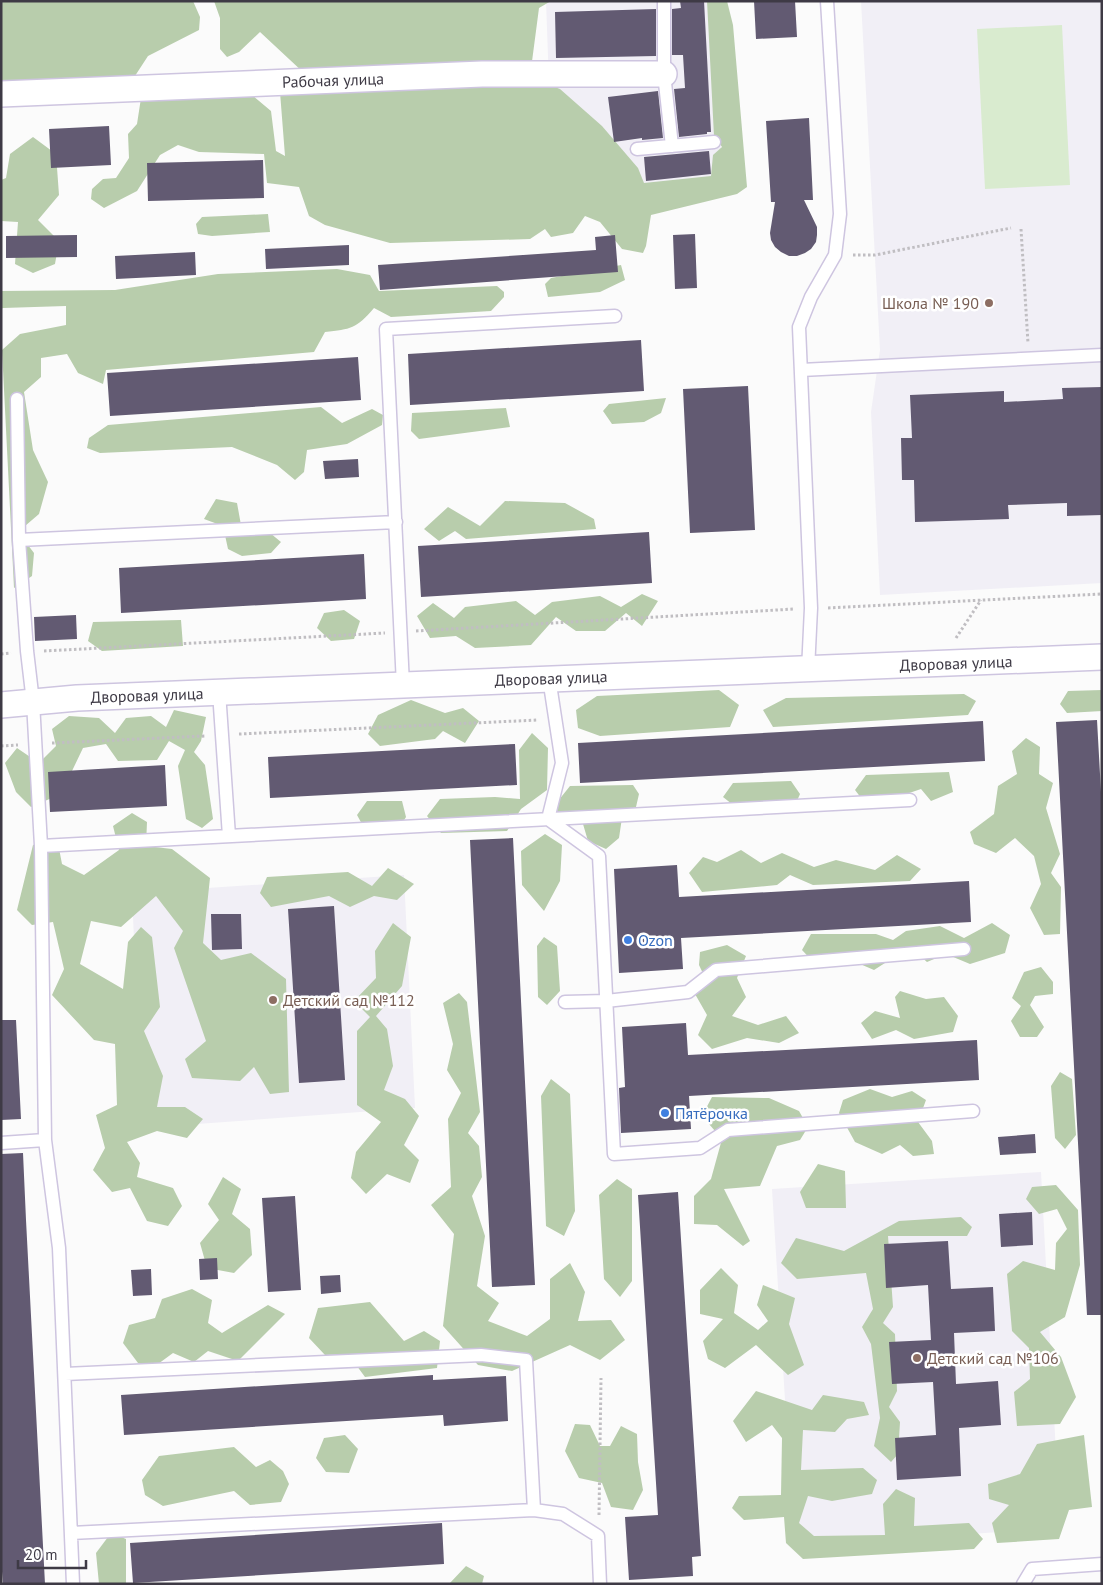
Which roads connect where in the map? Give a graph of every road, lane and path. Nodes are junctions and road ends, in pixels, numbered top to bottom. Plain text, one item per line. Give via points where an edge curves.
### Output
1 (664, 1) edge
2 (827, 1) edge
3 (664, 74) junction
4 (1, 94) edge
5 (714, 142) dead end
6 (672, 146) junction
7 (637, 149) dead end
8 (1011, 228) dead end
9 (1020, 229) dead end
10 (835, 254) junction
11 (615, 316) dead end
12 (1102, 355) edge
13 (1030, 359) junction
14 (801, 370) junction
15 (17, 399) dead end
16 (396, 522) junction
17 (19, 540) junction
18 (1102, 594) edge
19 (981, 600) junction
20 (811, 608) junction
21 (401, 632) junction
22 (27, 652) junction
23 (1, 654) edge
24 (1102, 657) edge
25 (939, 664) junction
26 (808, 670) junction
27 (549, 678) junction
28 (403, 684) junction
29 (218, 692) junction
30 (33, 702) junction
31 (1, 705) edge
32 (555, 719) junction
33 (222, 735) junction
34 (36, 744) junction
35 (1, 746) edge
36 (910, 800) dead end
37 (548, 820) junction
38 (229, 836) junction
39 (41, 846) junction
40 (964, 949) dead end
41 (606, 1000) junction
42 (565, 1002) dead end
43 (973, 1111) dead end
44 (44, 1140) junction
45 (1, 1143) edge
46 (64, 1374) junction
47 (601, 1378) dead end
48 (534, 1510) junction
49 (71, 1533) junction
50 (598, 1536) junction
51 (1102, 1564) edge
52 (73, 1584) edge
53 (600, 1584) edge
54 (1024, 1584) edge

1 - 3 lane
2 - 10 lane via 840,214
3 - 4 street, Рабочая улица via 482,74
3 - 6 lane
5 - 6 lane
6 - 7 lane
8 - 10 path via 875,255
9 - 13 path
10 - 14 lane via 811,296 799,326
11 - 16 lane via 386,329
12 - 13 lane
13 - 14 lane
14 - 20 lane
15 - 17 lane
16 - 17 lane
16 - 21 lane
17 - 22 lane
18 - 19 path
19 - 20 path
19 - 25 path
20 - 21 path
20 - 26 lane
21 - 22 path
21 - 28 lane
22 - 23 path
22 - 30 lane
24 - 25 street, Дворовая улица
25 - 26 street, Дворовая улица
26 - 27 street, Дворовая улица
27 - 28 street, Дворовая улица
27 - 32 lane
28 - 29 street, Дворовая улица
29 - 30 street, Дворовая улица
29 - 33 lane
30 - 31 street, Дворовая улица
30 - 34 lane
32 - 33 path
32 - 37 lane via 562,763
33 - 34 path
33 - 38 lane
34 - 35 path
34 - 39 lane
36 - 37 lane
37 - 38 lane
37 - 41 lane via 599,856
38 - 39 lane
39 - 44 lane
40 - 41 lane via 716,970 688,992
41 - 42 lane
41 - 43 lane via 614,1154 700,1148 728,1130
44 - 45 lane
44 - 46 lane via 59,1248
46 - 48 lane via 481,1355 526,1360
46 - 49 lane
47 - 50 path
48 - 49 lane
48 - 50 lane via 563,1514
49 - 52 lane
50 - 53 lane
51 - 54 lane via 1032,1569

